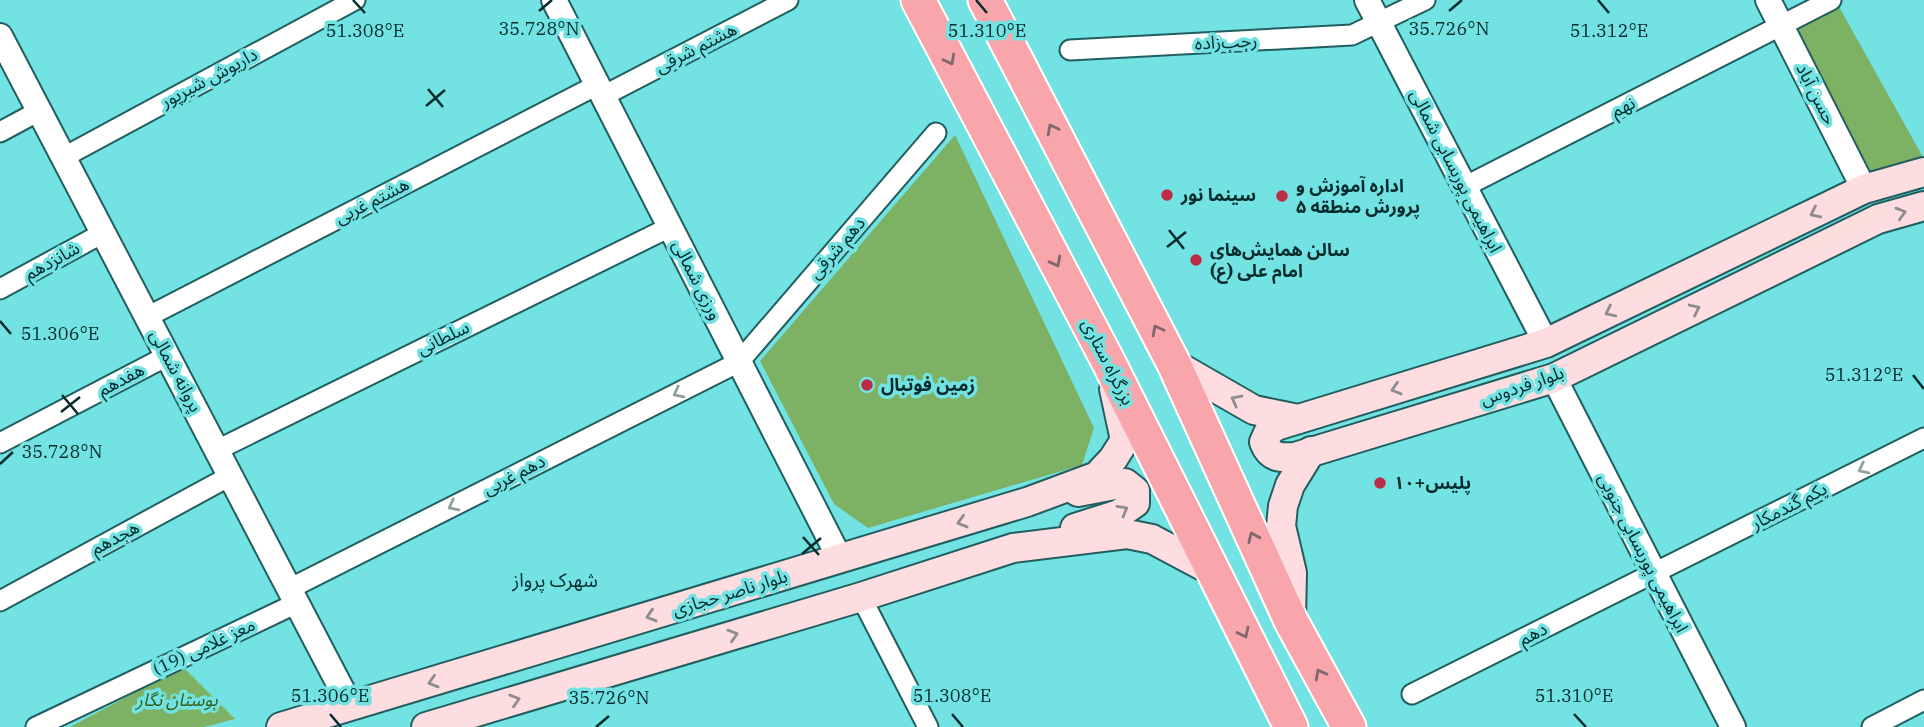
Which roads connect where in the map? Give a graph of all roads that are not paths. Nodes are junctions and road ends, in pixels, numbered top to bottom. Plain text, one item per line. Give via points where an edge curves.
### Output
1 (355, 0) edge
2 (554, 0) edge
3 (788, 0) edge
4 (918, 0) edge
5 (985, 0) edge
6 (1367, 0) edge
7 (1425, 0) edge
8 (1768, 0) edge
9 (1831, 0) edge
10 (1379, 23) junction
11 (1782, 26) junction
12 (0, 36) edge
13 (1070, 50) dead end
14 (600, 91) junction
15 (39, 111) junction
16 (0, 132) edge
17 (936, 133) dead end
18 (64, 157) junction
19 (1924, 172) edge
20 (1464, 187) junction
21 (1864, 189) junction
22 (1924, 206) edge
23 (670, 227) junction
24 (103, 233) junction
25 (0, 289) edge
26 (147, 317) junction
27 (1545, 343) junction
28 (167, 355) junction
29 (739, 362) junction
30 (1109, 363) junction
31 (1174, 364) junction
32 (1554, 378) junction
33 (1301, 419) junction
34 (1924, 438) edge
35 (0, 443) edge
36 (217, 450) junction
37 (1311, 451) junction
38 (230, 476) junction
39 (1027, 502) junction
40 (1013, 548) junction
41 (840, 559) junction
42 (1214, 572) junction
43 (1654, 573) junction
44 (293, 596) junction
45 (861, 597) junction
46 (0, 601) edge
47 (1291, 621) junction
48 (1412, 694) dead end
49 (1924, 700) edge
50 (351, 707) junction
51 (36, 727) edge
52 (281, 727) edge
53 (426, 727) edge
54 (928, 727) edge
55 (1291, 727) edge
56 (1349, 727) edge
57 (1733, 727) edge
58 (1872, 727) edge

1 - 18 street, داریوش شیرپور
2 - 14 street, ورزی شمالی
3 - 14 street, هشتم شرقی
4 -> 30 highway, بزرگراه ستاری
31 -> 5 highway
6 - 10 street, ابراهیمی پوربسابی شمالی
7 - 10 street, رجب‌زاده
8 - 11 street, حسن آباد
9 - 11 street
10 - 13 street, رجب‌زاده via 1352,35
10 - 20 street, ابراهیمی پوربسابی شمالی
11 - 20 street, نهم
11 - 21 street, حسن آباد
12 - 15 street, پروانه شمالی
14 - 23 street, ورزی شمالی
14 - 26 street, هشتم غربی
15 - 16 street
15 - 18 street, پروانه شمالی
17 - 29 street, دهم شرقی
18 - 24 street, پروانه شمالی
19 - 21 main road, بلوار فردوس
20 - 27 street, ابراهیمی پوربسابی شمالی
21 -> 27 main road, بلوار فردوس
32 -> 22 main road, بلوار فردوس via 1878,219
23 - 29 street, ورزی شمالی
23 - 36 street, سلطانی
24 - 25 street, شانزدهم
24 - 26 street, پروانه شمالی
26 - 28 street, پروانه شمالی
27 -> 33 main road, بلوار فردوس
28 - 35 street, هفدهم
28 - 36 street, پروانه شمالی
29 - 41 street, ورزی شمالی
29 -> 44 street, دهم غربی
30 - 39 main road, بلوار ناصر حجازی via 1125,440 1097,476
30 - 42 highway, بزرگراه ستاری
33 -> 31 main road, بلوار فردوس via 1254,410
47 -> 31 highway
32 - 37 main road, بلوار فردوس
32 - 43 street, ابراهیمی پوربسابی جنوبی
33 - 37 main road, بلوار فردوس via 1276,426 1264,442 1278,457
34 -> 43 street, یکم گندمکار
36 - 38 street, پروانه شمالی
37 - 47 main road via 1283,506 1281,526 1292,573
38 - 44 street, پروانه شمالی
38 - 46 street, هجدهم
40 -> 39 main road via 1119,514 1135,503 1135,491 1125,483
39 -> 41 main road, بلوار ناصر حجازی
40 - 42 main road via 1127,534 1152,540
40 - 45 main road
41 -> 50 main road, بلوار ناصر حجازی
42 -> 55 highway, بزرگراه ستاری
43 - 48 street, دهم
43 - 57 street, ابراهیمی پوربسابی جنوبی
44 - 50 street, پروانه شمالی
44 - 51 street, معز غلامی (19)
53 -> 45 main road
45 - 54 street
56 -> 47 highway
49 - 58 street
50 - 52 main road, بلوار ناصر حجازی

